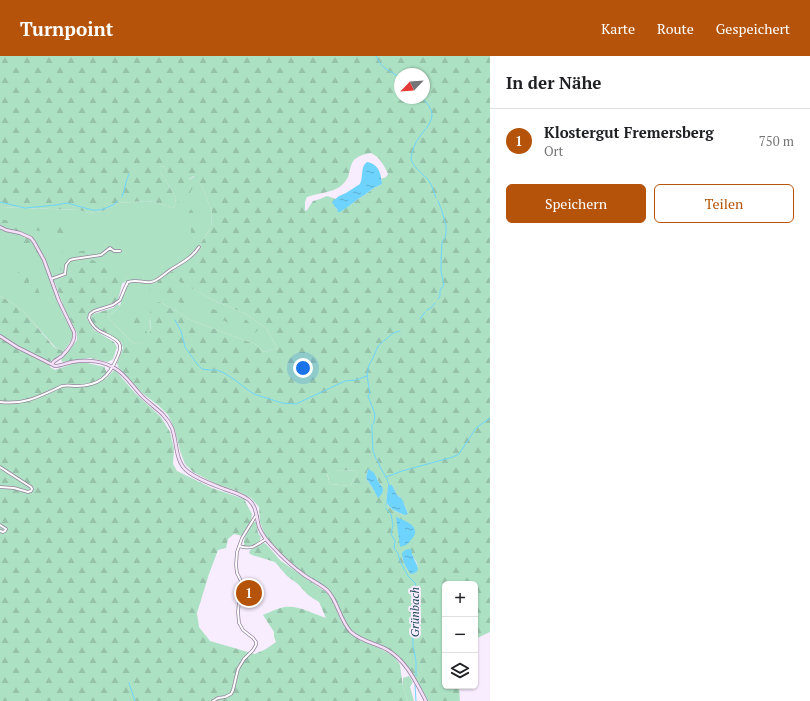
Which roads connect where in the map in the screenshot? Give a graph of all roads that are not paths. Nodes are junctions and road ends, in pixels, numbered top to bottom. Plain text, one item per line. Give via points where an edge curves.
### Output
1 (0, 227) edge
2 (200, 246) dead end
3 (120, 251) dead end
4 (51, 279) junction
5 (0, 336) edge
6 (52, 364) junction
7 (113, 367) junction
8 (0, 402) edge
9 (0, 467) edge
10 (0, 487) edge
11 (257, 516) junction
12 (0, 525) edge
13 (0, 531) edge
14 (266, 540) junction
15 (239, 546) junction
16 (213, 701) edge
17 (426, 701) edge

1 - 4 main road via 31,238 44,260
2 - 7 street via 159,278 150,282 128,282 120,300 90,314 92,324 98,330 120,344 120,351
3 - 4 street via 110,248 101,255 70,260 66,265 65,274
4 - 6 main road via 75,336 64,354
5 - 6 main road
6 - 7 main road via 57,366 83,360
7 - 8 street via 101,380 88,386 62,386 32,399 13,403
7 - 11 main road via 120,371 143,398 164,415 175,437 181,464 186,470 223,489 242,495 252,503
9 - 10 street via 32,490 28,492
11 - 14 main road
11 - 15 street
12 - 13 street via 6,529
14 - 15 street via 250,548
14 - 17 main road via 290,564 327,590 345,625 352,633 387,650 402,661
15 - 16 street via 236,565 241,581 239,623 256,645 238,669 230,694

